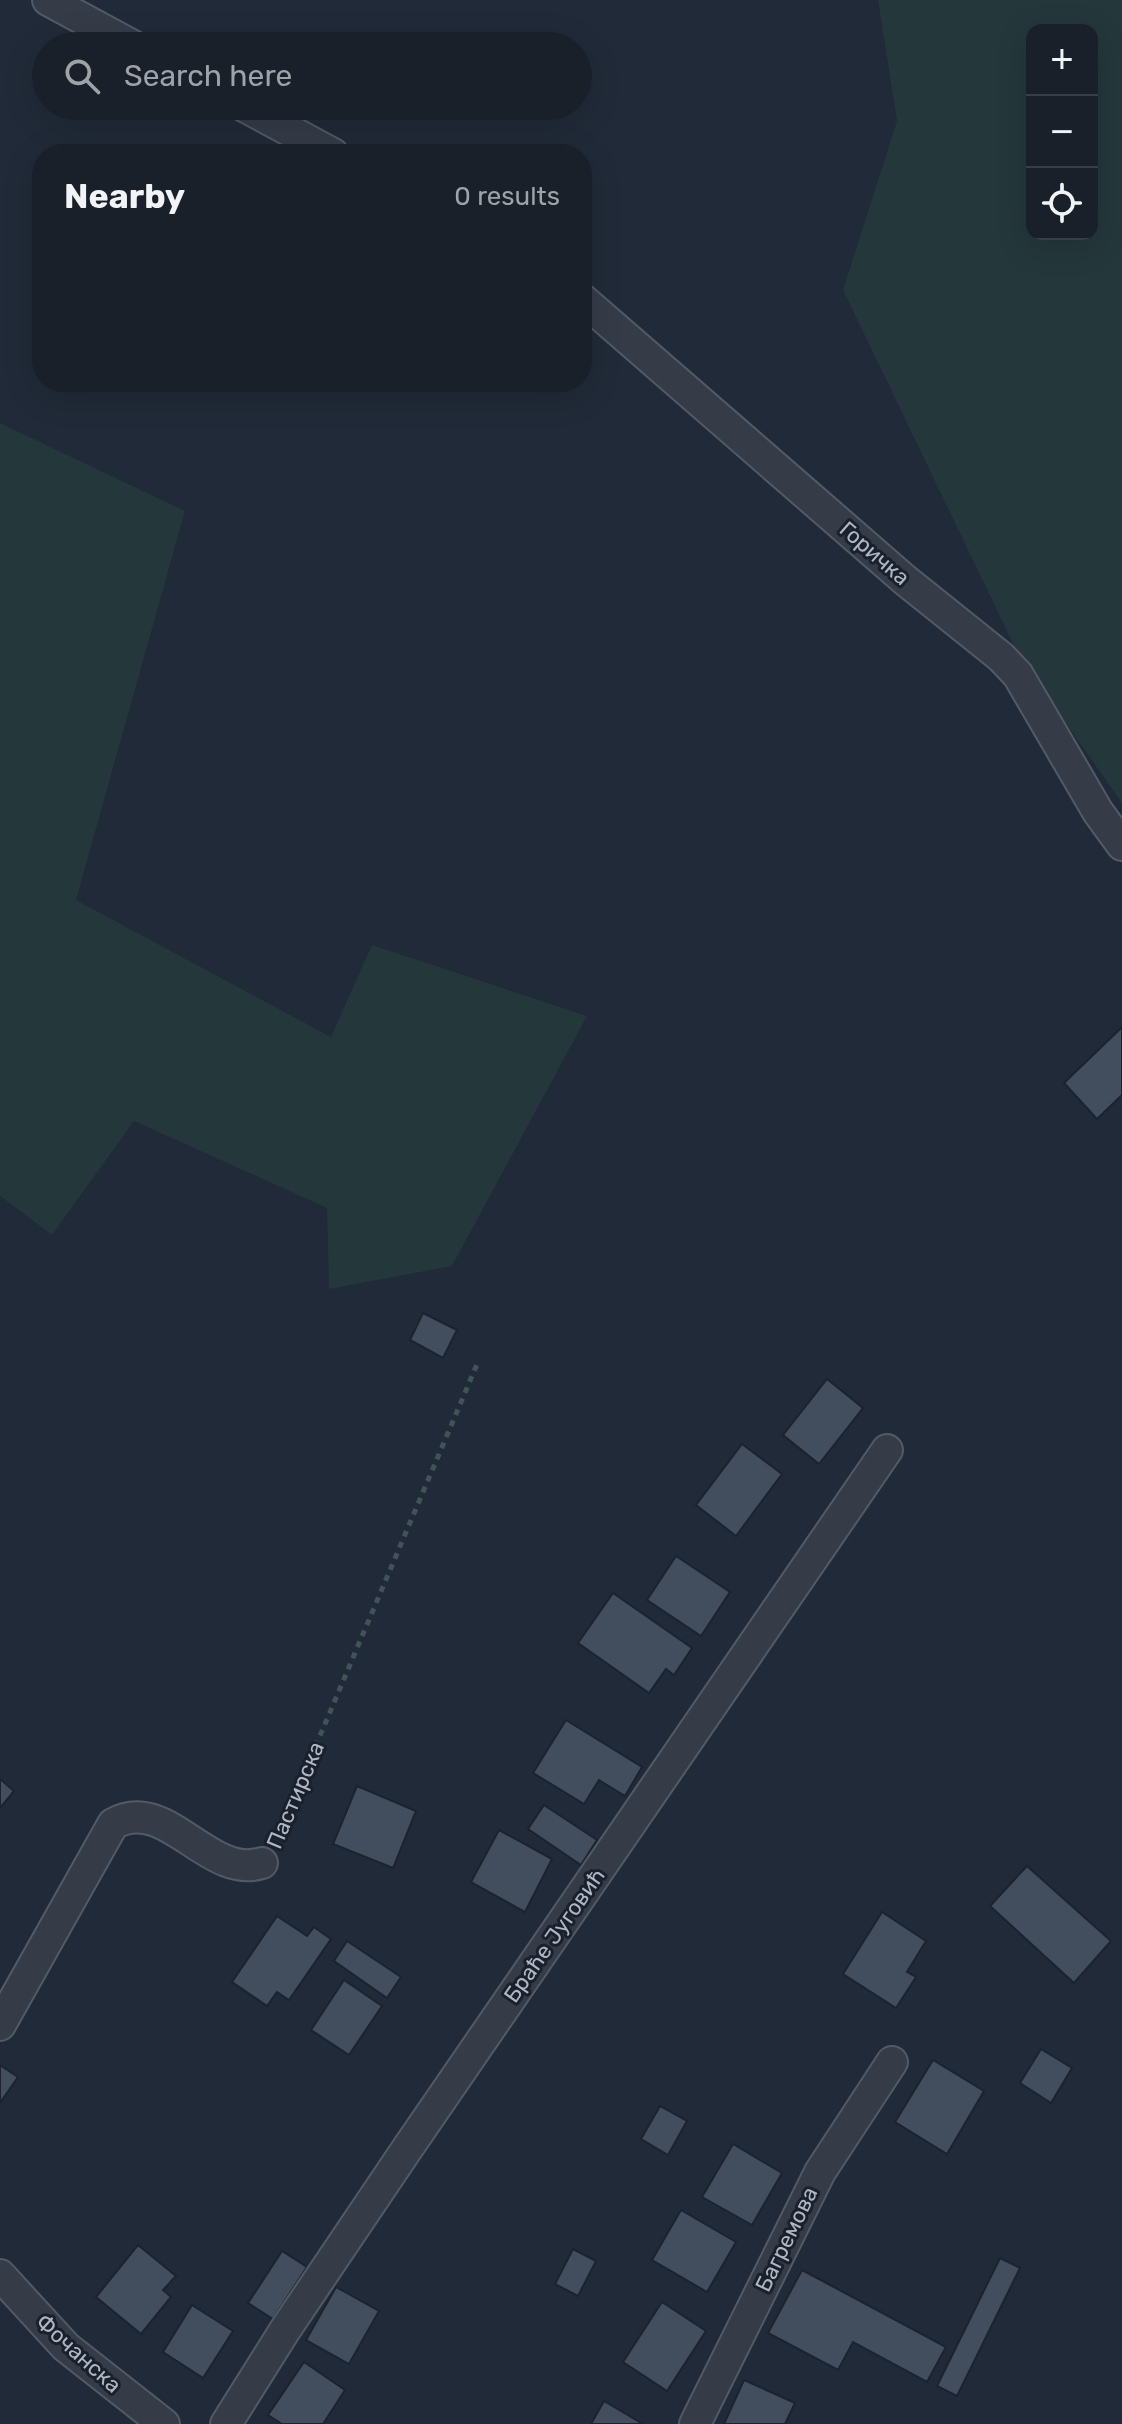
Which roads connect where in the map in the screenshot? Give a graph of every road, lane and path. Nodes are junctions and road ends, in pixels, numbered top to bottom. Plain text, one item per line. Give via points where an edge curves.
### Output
1 (48, 0) edge
2 (107, 32) edge
3 (270, 120) edge
4 (314, 144) edge
5 (592, 308) edge
6 (1122, 845) edge
7 (478, 1362) dead end
8 (887, 1450) dead end
9 (262, 1863) joint
10 (0, 2025) edge
11 (892, 2062) dead end
12 (0, 2275) edge
13 (164, 2424) edge
14 (226, 2424) edge
15 (695, 2424) edge

1 - 2 street
3 - 4 street
5 - 6 street, Горичка via 1001,657 1018,675
7 - 9 path, Пастирска via 269,1857
8 - 14 street, Браће Југовић
9 - 10 street, Пастирска via 226,1861 137,1815 113,1824
11 - 15 street, Багремова via 820,2172
12 - 13 street, Фочанска via 66,2347

